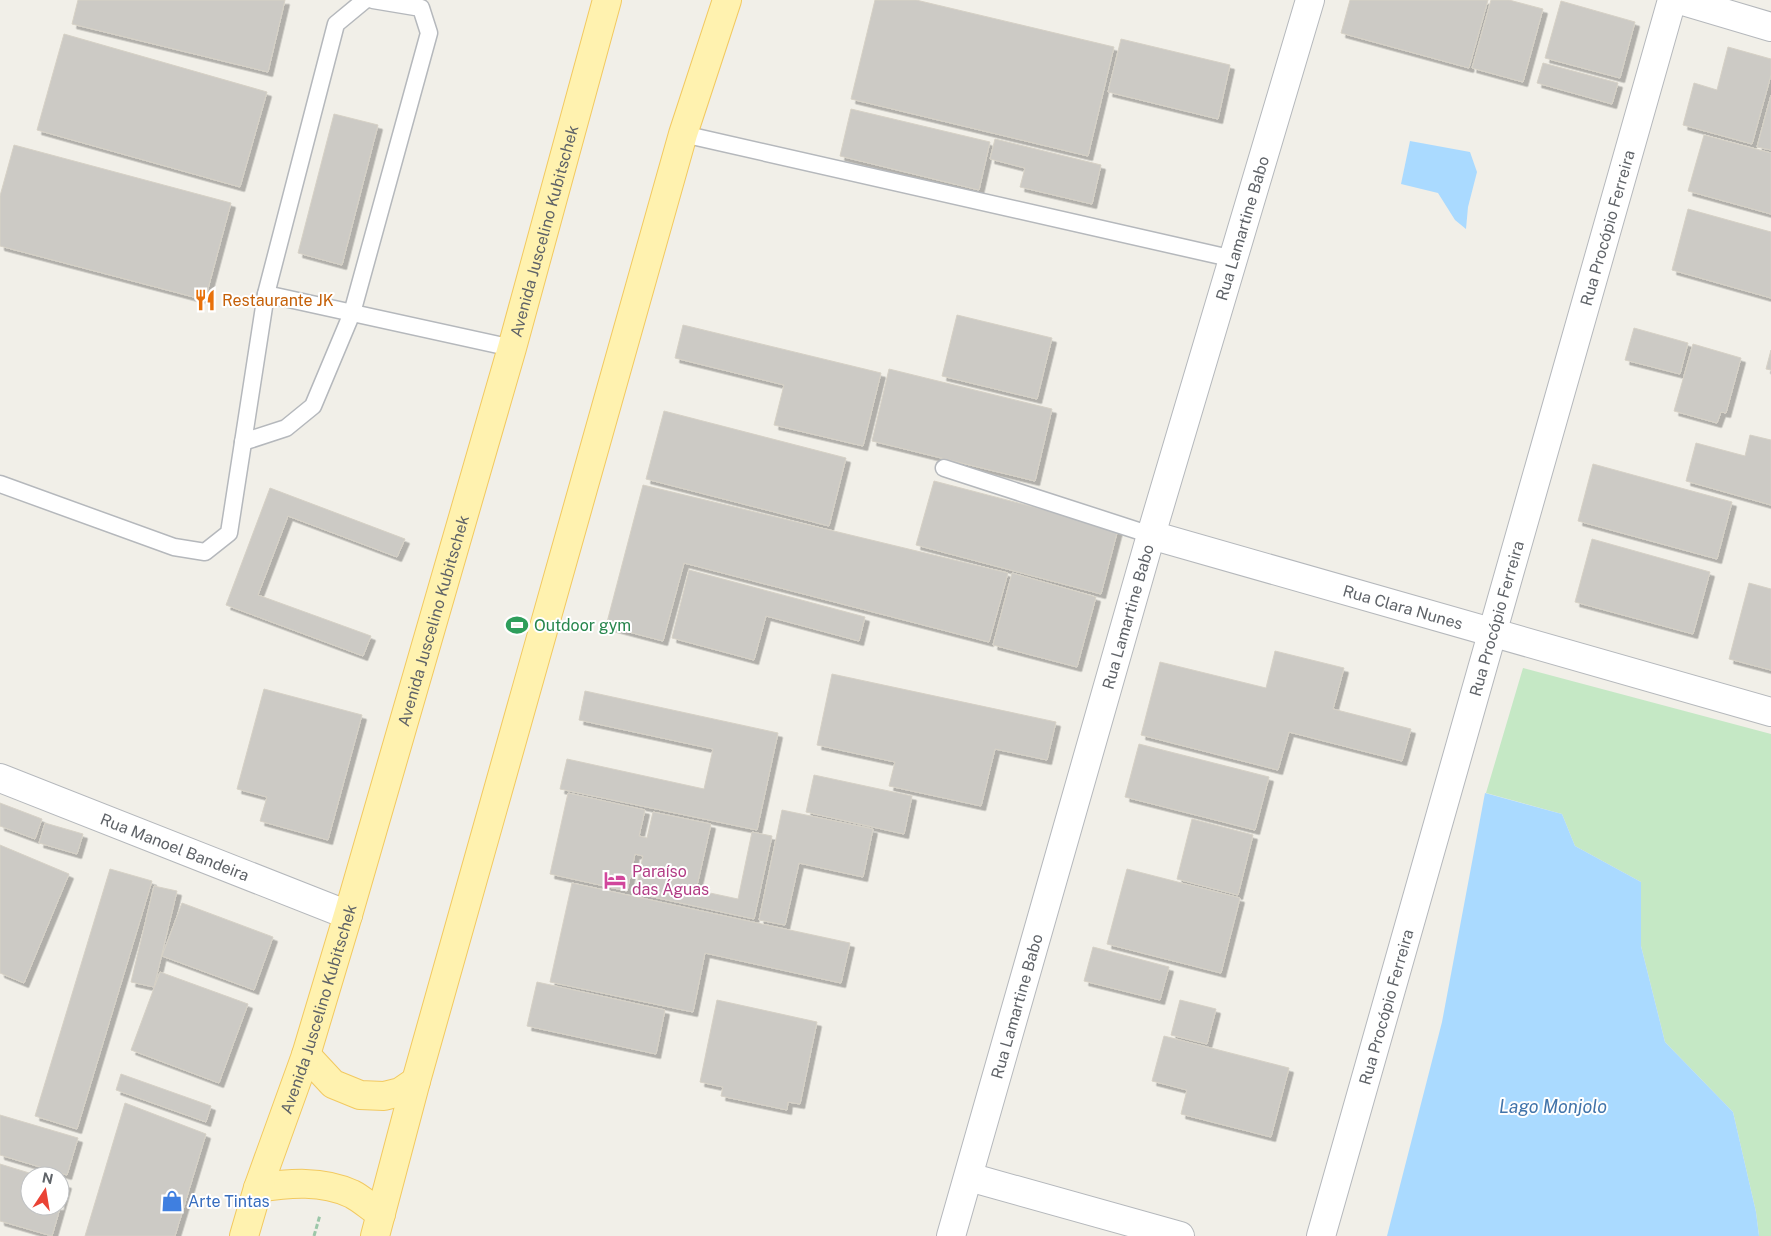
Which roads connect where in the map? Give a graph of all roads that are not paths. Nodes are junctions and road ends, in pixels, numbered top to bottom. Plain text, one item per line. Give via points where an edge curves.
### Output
1 (364, 0) edge
2 (373, 0) edge
3 (607, 0) edge
4 (727, 0) edge
5 (1310, 0) edge
6 (1672, 0) edge
7 (1680, 0) edge
8 (1771, 27) edge
9 (684, 134) junction
10 (1234, 259) junction
11 (266, 294) junction
12 (352, 313) junction
13 (512, 348) junction
14 (243, 442) junction
15 (944, 468) dead end
16 (0, 484) edge
17 (1151, 535) junction
18 (1492, 633) junction
19 (1771, 712) edge
20 (0, 778) edge
21 (348, 915) junction
22 (306, 1055) junction
23 (416, 1081) junction
24 (969, 1177) junction
25 (258, 1188) junction
26 (378, 1225) edge
27 (244, 1236) edge
28 (952, 1236) edge
29 (1180, 1236) edge
30 (1321, 1236) edge

1 - 11 lane via 336,24
2 - 12 lane via 421,8 429,33
3 - 13 main road, Avenida Juscelino Kubitschek
4 - 9 main road
5 - 10 street, Rua Lamartine Babo
6 - 18 street, Rua Procópio Ferreira
7 - 8 street
9 - 10 lane
9 - 23 main road
10 - 17 street, Rua Lamartine Babo
11 - 12 lane
11 - 14 lane
12 - 13 lane
12 - 14 lane via 314,406 286,428
13 - 21 main road, Avenida Juscelino Kubitschek
14 - 16 lane via 228,533 205,552 174,547
15 - 17 lane
17 - 18 street, Rua Clara Nunes
17 - 24 street, Rua Lamartine Babo
18 - 19 street, Rua Clara Nunes
18 - 30 street, Rua Procópio Ferreira
20 - 21 street, Rua Manoel Bandeira
21 - 22 main road, Avenida Juscelino Kubitschek
22 - 23 main road via 333,1084 360,1095 384,1096 400,1092
22 - 25 main road, Avenida Juscelino Kubitschek
23 - 26 main road
24 - 28 street, Rua Lamartine Babo
24 - 29 street
25 - 26 main road via 296,1182 351,1194
25 - 27 main road, Avenida Juscelino Kubitschek

